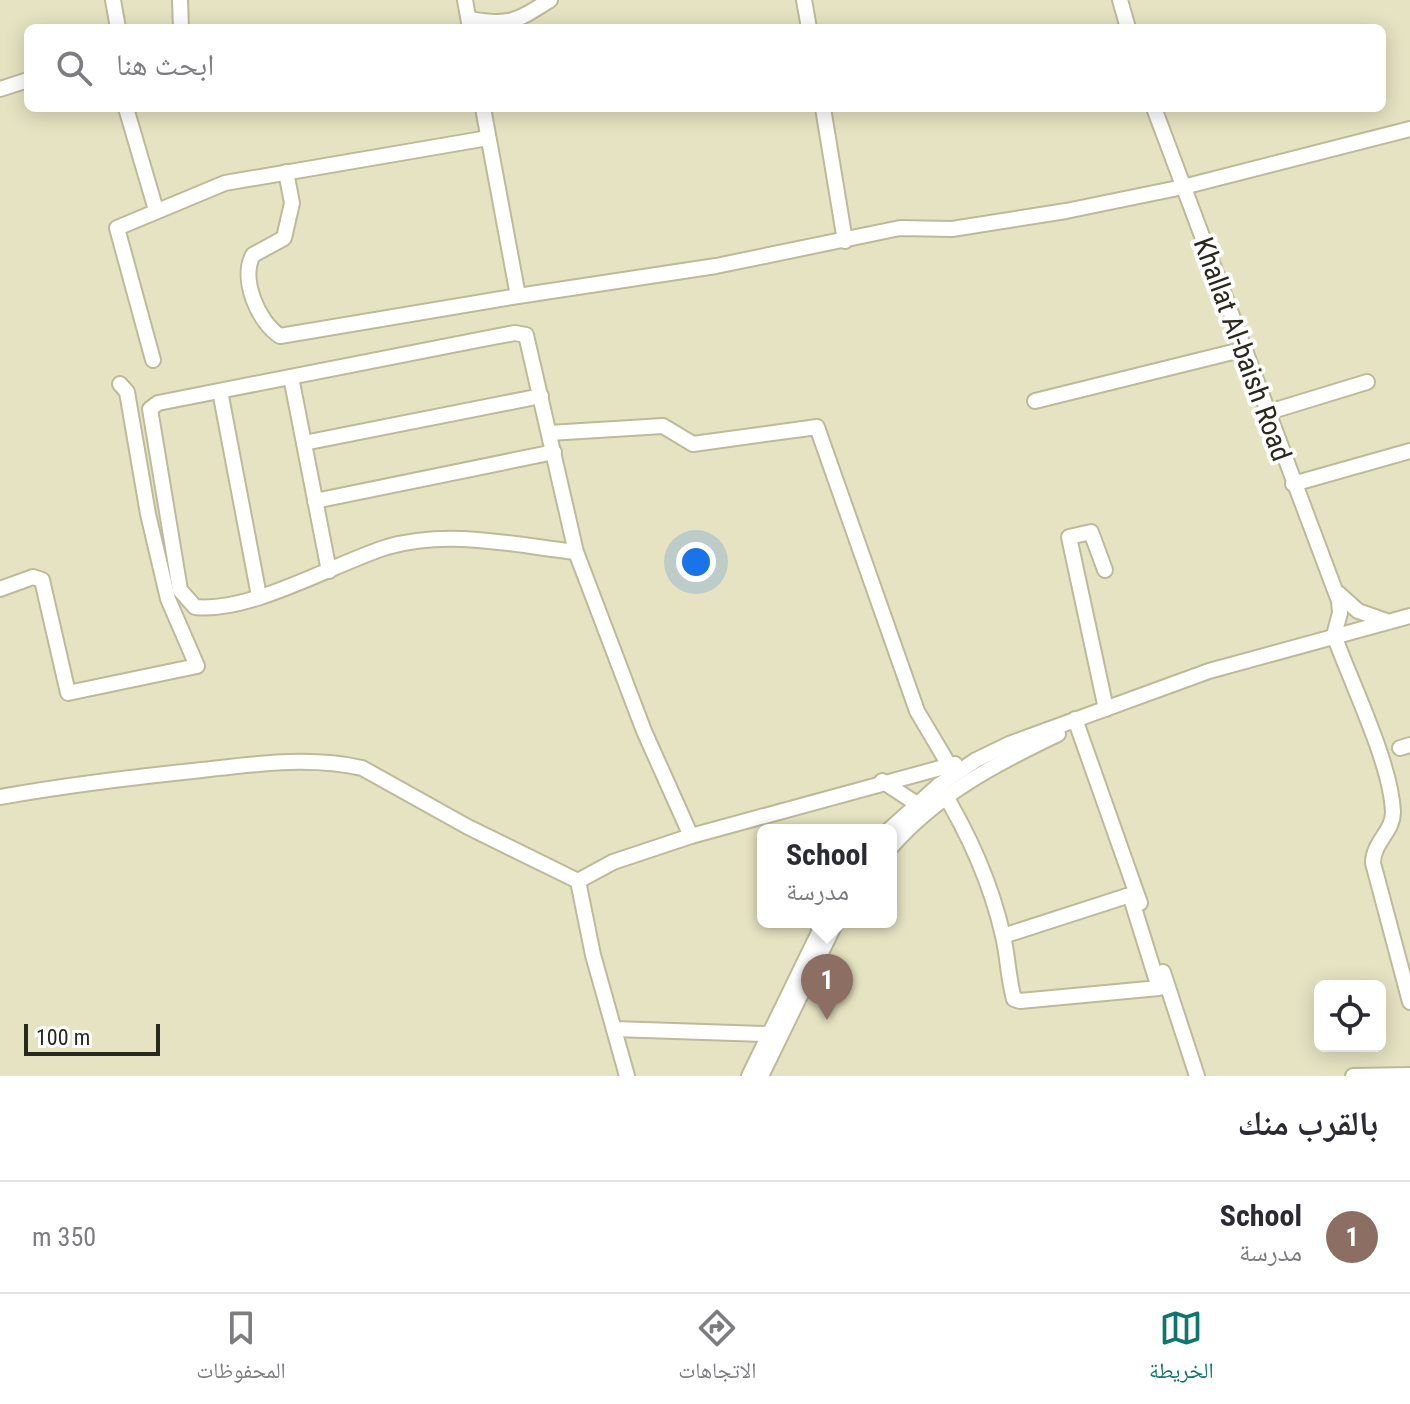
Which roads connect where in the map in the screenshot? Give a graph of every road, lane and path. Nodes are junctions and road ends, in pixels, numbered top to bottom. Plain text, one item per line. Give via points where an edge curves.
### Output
1 (113, 0) edge
2 (180, 0) edge
3 (465, 0) edge
4 (550, 0) edge
5 (804, 0) edge
6 (1120, 0) edge
7 (117, 24) edge
8 (181, 24) edge
9 (470, 24) edge
10 (506, 24) edge
11 (808, 24) edge
12 (1127, 24) edge
13 (24, 81) edge
14 (0, 89) edge
15 (127, 112) edge
16 (484, 112) edge
17 (824, 112) edge
18 (1155, 112) edge
19 (1410, 129) edge
20 (488, 138) junction
21 (286, 172) junction
22 (1183, 187) junction
23 (156, 210) junction
24 (845, 241) junction
25 (518, 296) junction
26 (1245, 349) junction
27 (153, 360) dead end
28 (291, 377) junction
29 (1367, 382) dead end
30 (120, 384) dead end
31 (220, 391) junction
32 (541, 396) junction
33 (1035, 401) dead end
34 (1269, 412) junction
35 (549, 433) junction
36 (304, 443) junction
37 (1410, 451) edge
38 (554, 452) junction
39 (1293, 484) junction
40 (315, 501) junction
41 (576, 552) junction
42 (1105, 570) dead end
43 (329, 571) junction
44 (0, 589) edge
45 (1335, 590) junction
46 (259, 596) junction
47 (1410, 616) edge
48 (1388, 621) junction
49 (1334, 635) junction
50 (1100, 712) junction
51 (1076, 722) junction
52 (976, 760) junction
53 (949, 765) junction
54 (882, 781) junction
55 (942, 791) junction
56 (0, 797) edge
57 (917, 804) junction
58 (895, 824) edge
59 (691, 836) junction
60 (897, 840) edge
61 (1112, 846) dead end
62 (578, 881) junction
63 (1130, 895) junction
64 (821, 928) edge
65 (832, 928) edge
66 (1003, 936) junction
67 (800, 978) junction
68 (1410, 1002) edge
69 (786, 1006) junction
70 (614, 1029) junction
71 (767, 1034) junction
72 (1410, 1075) edge
73 (627, 1076) edge
74 (749, 1076) edge
75 (761, 1076) edge
76 (1197, 1076) edge
77 (1353, 1076) edge

1 - 7 street
2 - 8 street
3 - 9 street
4 - 10 street
5 - 11 street
6 - 12 street
13 - 14 street
15 - 23 street
16 - 20 street
17 - 24 street
18 - 22 street, Khallat Al-baish Road
19 - 22 street
20 - 21 street
20 - 25 street
21 - 23 street via 225,183
21 - 25 street via 292,203 284,238 253,255 249,267 258,310 280,336
22 - 24 street via 1066,211 952,229 900,228
22 - 26 street, Khallat Al-baish Road
23 - 27 street via 117,228
24 - 25 street
26 - 33 street
26 - 34 street, Khallat Al-baish Road
28 - 31 street
28 - 32 street via 522,333
28 - 36 street
29 - 34 street
30 - 44 street via 127,392 168,599 197,666 68,693 42,580 33,577
31 - 46 street
31 - 46 street via 150,409 180,590 202,608
32 - 35 street
32 - 36 street
34 - 39 street, Khallat Al-baish Road
35 - 38 street
35 - 53 street via 663,426 693,444 817,427 917,711
36 - 40 street
37 - 39 street
38 - 40 street
38 - 41 street
39 - 45 street, Khallat Al-baish Road
40 - 43 street
41 - 43 street via 443,538 386,547
41 - 59 street via 644,731
42 - 50 street via 1091,532 1069,537
43 - 46 street
45 - 48 street via 1358,611
45 - 49 street via 1340,613
47 - 48 street
48 - 49 street
49 - 50 street via 1209,671
49 - 68 street via 1390,797 1392,819 1374,848 1373,863
50 - 51 street
51 - 52 street
51 - 55 street
51 - 76 street
52 - 53 street
52 - 55 street
53 - 54 street
54 - 57 street
54 - 59 street
55 - 57 street
55 - 60 street
55 - 66 street via 971,843
56 - 62 street via 252,763 346,764
57 - 58 street
59 - 62 street via 613,862
61 - 63 street
62 - 70 street
63 - 66 street
63 - 66 street via 1160,986 1156,990 1016,1001
64 - 67 street
65 - 67 street
67 - 69 street
69 - 71 street
69 - 75 street
70 - 71 street
70 - 73 street
71 - 74 street
72 - 77 street

